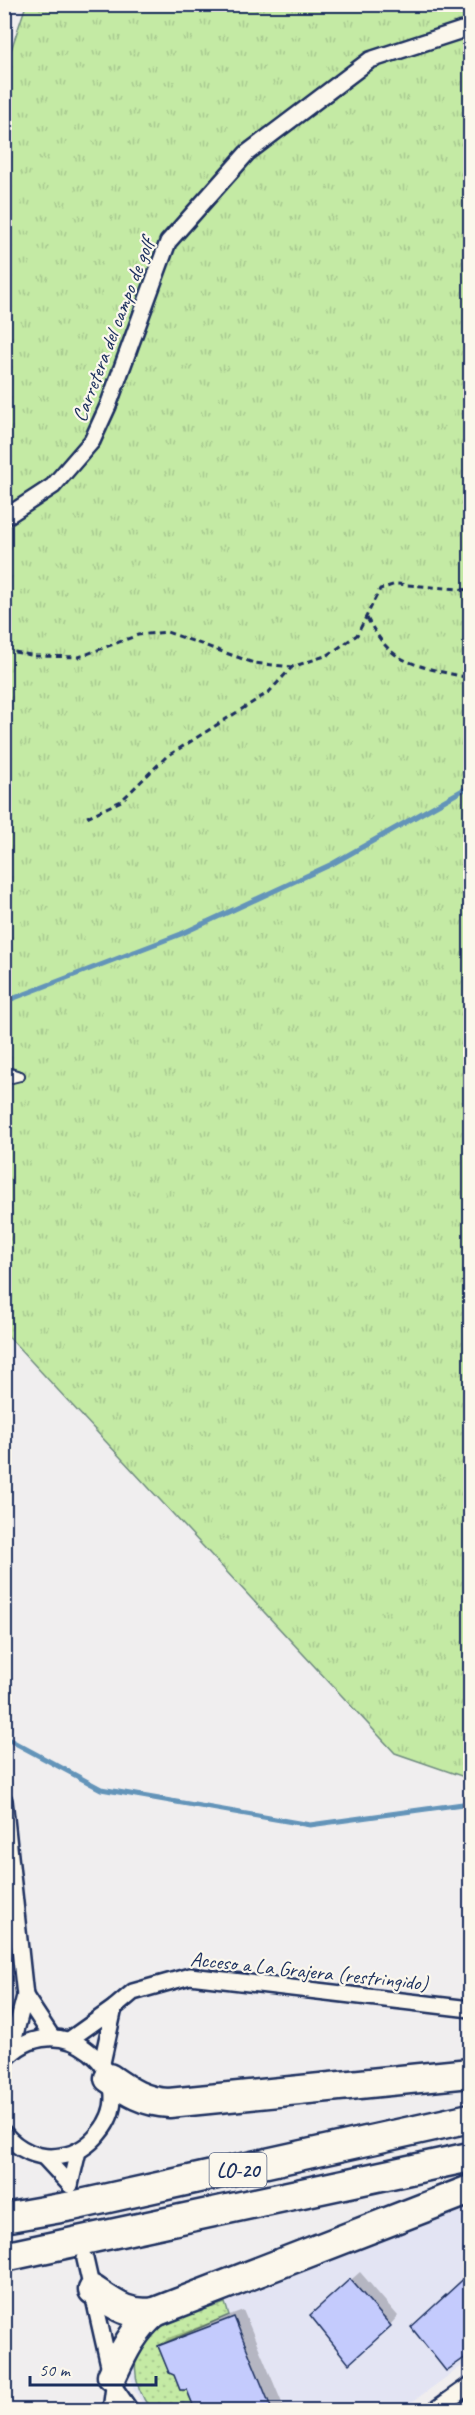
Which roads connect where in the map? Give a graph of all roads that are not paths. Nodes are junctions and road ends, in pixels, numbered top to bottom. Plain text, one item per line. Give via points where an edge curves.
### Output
1 (471, 30) edge
2 (4, 518) edge
3 (4, 1071) edge
4 (4, 1080) edge
5 (4, 1800) edge
6 (25, 1996) junction
7 (114, 2008) junction
8 (471, 2009) edge
9 (52, 2037) junction
10 (69, 2040) junction
11 (8, 2058) edge
12 (105, 2071) junction
13 (471, 2073) edge
14 (471, 2118) edge
15 (4, 2133) edge
16 (78, 2151) junction
17 (44, 2157) junction
18 (471, 2157) edge
19 (471, 2190) edge
20 (4, 2218) edge
21 (4, 2257) edge
22 (85, 2259) dead end
23 (93, 2290) junction
24 (155, 2312) junction
25 (113, 2381) junction
26 (471, 2385) edge
27 (111, 2410) edge
28 (130, 2410) edge
29 (435, 2410) edge

1 - 2 street, Carretera del campo de golf via 370,60 247,153 168,242 92,441 53,486
3 - 4 lane via 20,1076
5 - 6 street
6 - 9 street
6 - 11 street
7 - 8 street, Acceso a La Grajera (restringido) via 133,1992 190,1976
7 - 10 street, Acceso a La Grajera (restringido)
7 - 12 street
9 - 10 street
9 - 11 street via 30,2042
10 - 12 street via 81,2045
12 - 13 highway via 141,2099 153,2103
12 - 16 street via 112,2095 110,2112 93,2142
14 - 20 highway, LO-20
15 - 17 street via 23,2149
16 - 17 street
16 - 17 street via 70,2185
18 - 21 highway, LO-20
19 - 24 highway
22 - 23 street
23 - 24 highway via 126,2311
23 - 25 street
24 - 25 highway via 132,2336
25 - 27 street
25 - 28 street
26 - 29 street

